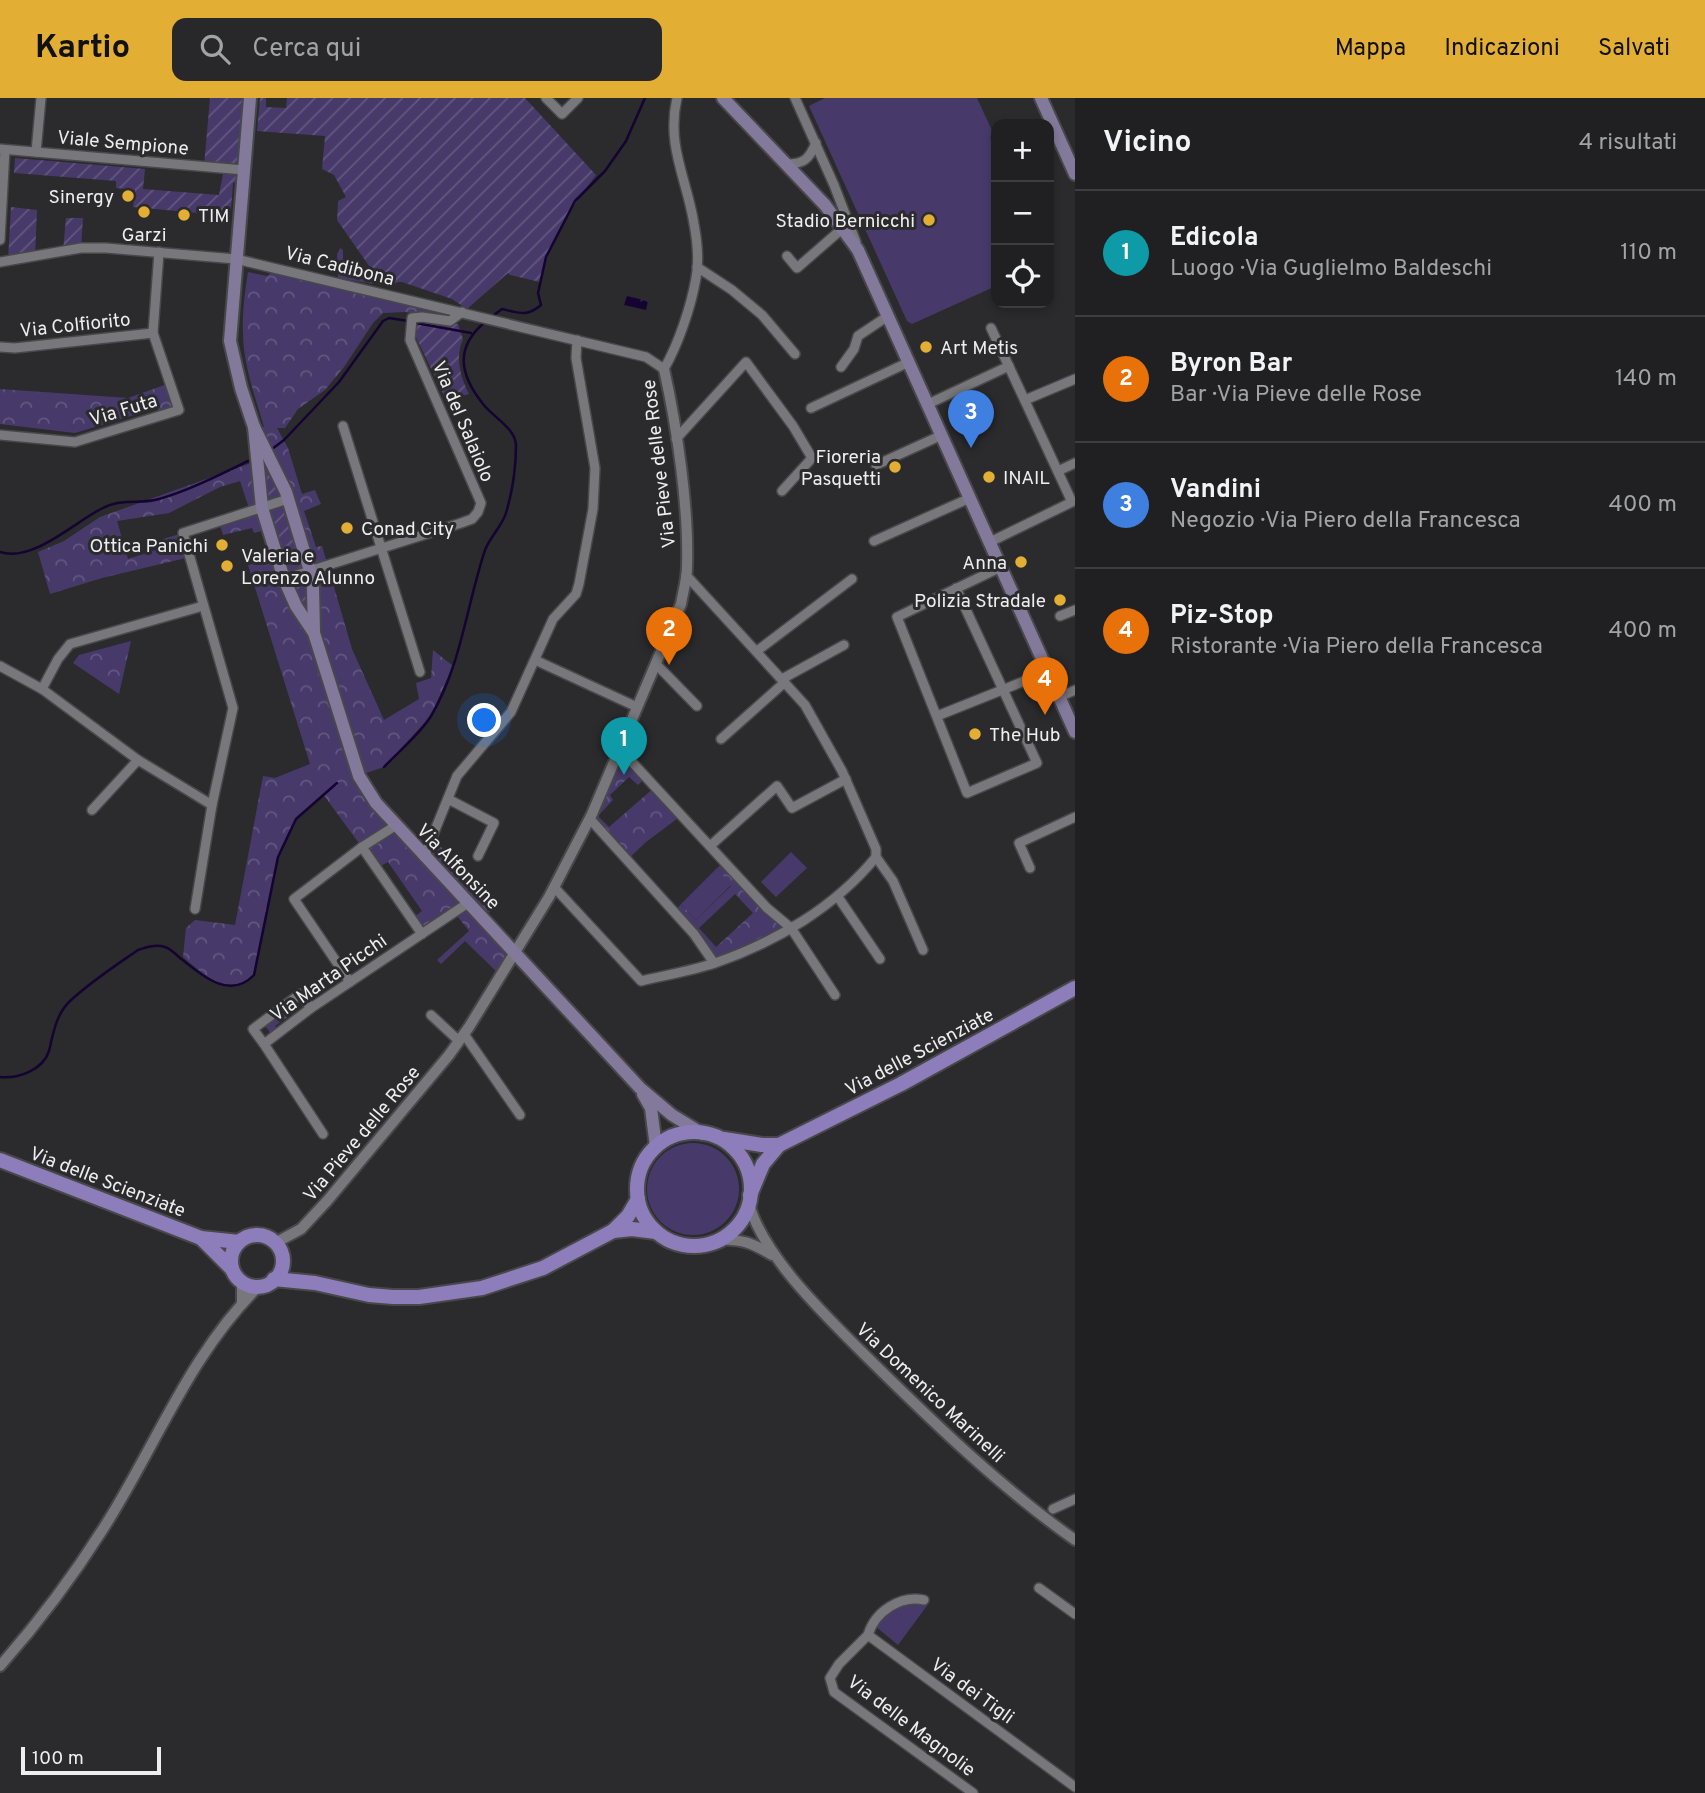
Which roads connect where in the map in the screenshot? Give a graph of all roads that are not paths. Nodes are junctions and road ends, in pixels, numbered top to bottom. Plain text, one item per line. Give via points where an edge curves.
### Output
1 (41, 98) edge
2 (250, 98) edge
3 (547, 98) edge
4 (578, 98) edge
5 (677, 98) edge
6 (723, 98) edge
7 (795, 98) edge
8 (1041, 98) edge
9 (816, 143) junction
10 (3, 149) edge
11 (36, 152) junction
12 (787, 164) junction
13 (244, 170) junction
14 (1075, 174) edge
15 (843, 228) junction
16 (0, 240) edge
17 (858, 250) junction
18 (159, 253) junction
19 (787, 256) dead end
20 (236, 259) junction
21 (0, 262) edge
22 (697, 267) junction
23 (461, 313) junction
24 (888, 316) junction
25 (991, 328) dead end
26 (153, 333) junction
27 (576, 340) junction
28 (0, 347) edge
29 (795, 354) dead end
30 (909, 362) junction
31 (1009, 366) junction
32 (841, 367) dead end
33 (664, 369) junction
34 (1075, 379) edge
35 (1025, 400) junction
36 (929, 404) junction
37 (811, 408) dead end
38 (343, 426) dead end
39 (254, 427) junction
40 (0, 435) edge
41 (942, 435) junction
42 (676, 439) junction
43 (1075, 463) edge
44 (876, 465) dead end
45 (1058, 471) junction
46 (782, 491) dead end
47 (970, 498) junction
48 (288, 499) junction
49 (1073, 501) edge
50 (262, 508) junction
51 (874, 541) dead end
52 (990, 542) junction
53 (381, 548) junction
54 (1001, 567) junction
55 (310, 571) junction
56 (686, 575) junction
57 (284, 579) junction
58 (852, 579) dead end
59 (956, 588) junction
60 (202, 606) junction
61 (1075, 610) edge
62 (1060, 616) dead end
63 (314, 633) junction
64 (844, 645) dead end
65 (757, 651) junction
66 (535, 660) junction
67 (656, 664) junction
68 (0, 666) edge
69 (420, 672) dead end
70 (1047, 672) junction
71 (783, 680) junction
72 (42, 689) junction
73 (1075, 690) edge
74 (1002, 691) junction
75 (1059, 696) junction
76 (697, 706) dead end
77 (637, 707) junction
78 (937, 716) junction
79 (1075, 732) edge
80 (721, 739) dead end
81 (619, 748) junction
82 (138, 760) junction
83 (846, 779) junction
84 (448, 799) junction
85 (212, 805) junction
86 (92, 810) dead end
87 (1075, 817) edge
88 (590, 819) junction
89 (395, 826) junction
90 (710, 846) junction
91 (362, 847) junction
92 (478, 856) dead end
93 (424, 857) junction
94 (876, 857) junction
95 (1030, 868) dead end
96 (554, 887) junction
97 (838, 897) junction
98 (468, 903) junction
99 (195, 909) dead end
100 (791, 928) junction
101 (422, 934) junction
102 (923, 950) dead end
103 (516, 952) junction
104 (880, 959) dead end
105 (714, 963) junction
106 (350, 982) junction
107 (1075, 988) edge
108 (835, 995) dead end
109 (311, 1009) junction
110 (431, 1015) dead end
111 (462, 1038) junction
112 (264, 1044) junction
113 (640, 1088) junction
114 (520, 1115) dead end
115 (323, 1134) dead end
116 (710, 1135) junction
117 (779, 1145) junction
118 (656, 1147) junction
119 (0, 1160) edge
120 (638, 1199) junction
121 (750, 1200) junction
122 (613, 1231) junction
123 (656, 1232) junction
124 (201, 1238) junction
125 (719, 1240) junction
126 (239, 1242) junction
127 (280, 1253) junction
128 (775, 1257) junction
129 (232, 1269) junction
130 (274, 1279) junction
131 (242, 1282) junction
132 (315, 1283) junction
133 (258, 1287) junction
134 (243, 1302) junction
135 (1075, 1499) edge
136 (1053, 1509) dead end
137 (1075, 1540) edge
138 (1039, 1588) dead end
139 (925, 1600) dead end
140 (1075, 1614) edge
141 (868, 1634) junction
142 (0, 1666) edge
143 (1075, 1787) edge
144 (973, 1793) edge

1 - 11 street
2 - 13 main road, Via Alfonsine
3 - 4 street via 562,114
5 - 22 street, Via Pieve delle Rose via 673,137 694,224
6 - 12 main road
7 - 9 street
8 - 14 main road
9 - 12 street via 807,160
9 - 17 street
10 - 11 street, Viale Sempione
10 - 16 street
11 - 13 street, Viale Sempione
12 - 15 main road
13 - 20 main road, Via Alfonsine
15 - 17 main road
15 - 19 street via 797,268
17 - 24 main road
18 - 20 street, Via Cadibona
18 - 21 street, Via Cadibona via 81,248
18 - 26 street, Via Futa
20 - 23 street, Via Cadibona
20 - 39 main road, Via Alfonsine via 230,341
22 - 29 street via 762,315
22 - 33 street, Via Pieve delle Rose
23 - 27 street, Via Cadibona
23 - 53 street, Via del Salaiolo via 450,321 412,318 410,340 481,503 478,512 472,519
24 - 30 main road
24 - 32 street via 858,336
25 - 31 street
26 - 28 street, Via Colfiorito
26 - 40 street, Via Futa via 179,410 75,442
27 - 33 street, Via Cadibona via 646,357
27 - 66 street via 595,468 593,509 576,594 553,619
30 - 36 main road
30 - 37 street
31 - 35 street
31 - 36 street
33 - 42 street, Via Pieve delle Rose
34 - 35 street
35 - 45 street
36 - 41 main road
38 - 53 street
39 - 48 main road, Via Alfonsine
39 - 50 main road, Via Alfonsine
41 - 44 street
41 - 47 main road
42 - 46 street via 746,362 812,458
42 - 56 street, Via Pieve delle Rose
43 - 45 street
45 - 49 street
47 - 51 street
47 - 52 main road
48 - 50 street
48 - 55 main road, Via Alfonsine
49 - 52 street
50 - 57 main road, Via Alfonsine
50 - 60 street via 183,533
52 - 54 main road
53 - 55 street, Via del Salaiolo
53 - 69 street
54 - 59 street
54 - 70 main road
55 - 57 street, Via del Salaiolo
55 - 63 main road, Via Alfonsine
56 - 65 street
56 - 67 street, Via Pieve delle Rose via 681,604
57 - 63 main road, Via Alfonsine
58 - 65 street
59 - 74 street
59 - 78 street via 897,617
60 - 72 street via 70,644
60 - 85 street via 233,708
61 - 62 street
63 - 89 main road, Via Alfonsine via 359,776
64 - 71 street
65 - 71 street
66 - 77 street
66 - 84 street via 511,712 457,776
67 - 76 street
67 - 77 street, Via Pieve delle Rose
68 - 72 street
70 - 74 street
70 - 75 main road
71 - 80 street
71 - 83 street via 805,705
72 - 82 street
73 - 75 street
74 - 78 street
74 - 78 street via 1037,763 967,793
75 - 79 main road
77 - 81 street, Via Pieve delle Rose
81 - 88 street, Via Pieve delle Rose
81 - 90 street
82 - 85 street
82 - 86 street
83 - 90 street via 792,808 777,786
83 - 94 street
84 - 92 street via 494,823
84 - 93 street
85 - 99 street
87 - 95 street via 1019,843
88 - 96 street, Via Pieve delle Rose
88 - 105 street via 694,934
89 - 91 street
89 - 93 main road, Via Alfonsine
90 - 100 street
91 - 101 street
91 - 106 street via 294,899
93 - 98 main road, Via Alfonsine
94 - 97 street
94 - 102 street via 893,881
96 - 103 street, Via Pieve delle Rose
96 - 105 street via 641,981
97 - 100 street
97 - 104 street
98 - 101 street, Via Marta Picchi
98 - 103 main road, Via Alfonsine
100 - 105 street
100 - 108 street
101 - 106 street, Via Marta Picchi
103 - 111 street, Via Pieve delle Rose
103 - 113 main road, Via Alfonsine
106 - 109 street, Via Marta Picchi
107 - 117 main road, Via delle Scienziate
109 - 112 street, Via Marta Picchi
109 - 112 street via 300,994 253,1029
110 - 111 street
111 - 114 street
111 - 127 street, Via Pieve delle Rose
112 - 115 street, Via Marta Picchi
113 - 116 main road, Via Alfonsine via 672,1115
113 - 118 main road, Via Alfonsine via 651,1108
116 - 117 main road
116 - 118 main road via 687,1133
116 - 121 main road via 736,1151 744,1164
117 - 121 main road, Via delle Scienziate via 763,1164
118 - 120 main road via 639,1175
119 - 124 main road, Via delle Scienziate
120 - 122 main road
120 - 123 main road
121 - 125 main road via 740,1222
121 - 128 street via 758,1232
122 - 123 main road
122 - 132 main road via 543,1268 482,1289 393,1297
123 - 125 main road via 686,1246
124 - 126 main road, Via delle Scienziate
124 - 129 main road, Via delle Scienziate
125 - 128 street via 752,1243
126 - 127 main road via 260,1235
126 - 129 main road
127 - 130 main road via 279,1273
127 - 132 main road
128 - 137 street, Via Domenico Marinelli via 916,1406 1016,1495
129 - 131 main road
130 - 132 main road
130 - 133 main road
131 - 133 main road
131 - 134 street
133 - 134 street
134 - 142 street via 211,1342 104,1529 43,1617
135 - 136 street
138 - 140 street
139 - 141 street via 902,1599 876,1617
141 - 143 street, Via dei Tigli
141 - 144 street, Via delle Magnolie via 830,1678 834,1692

